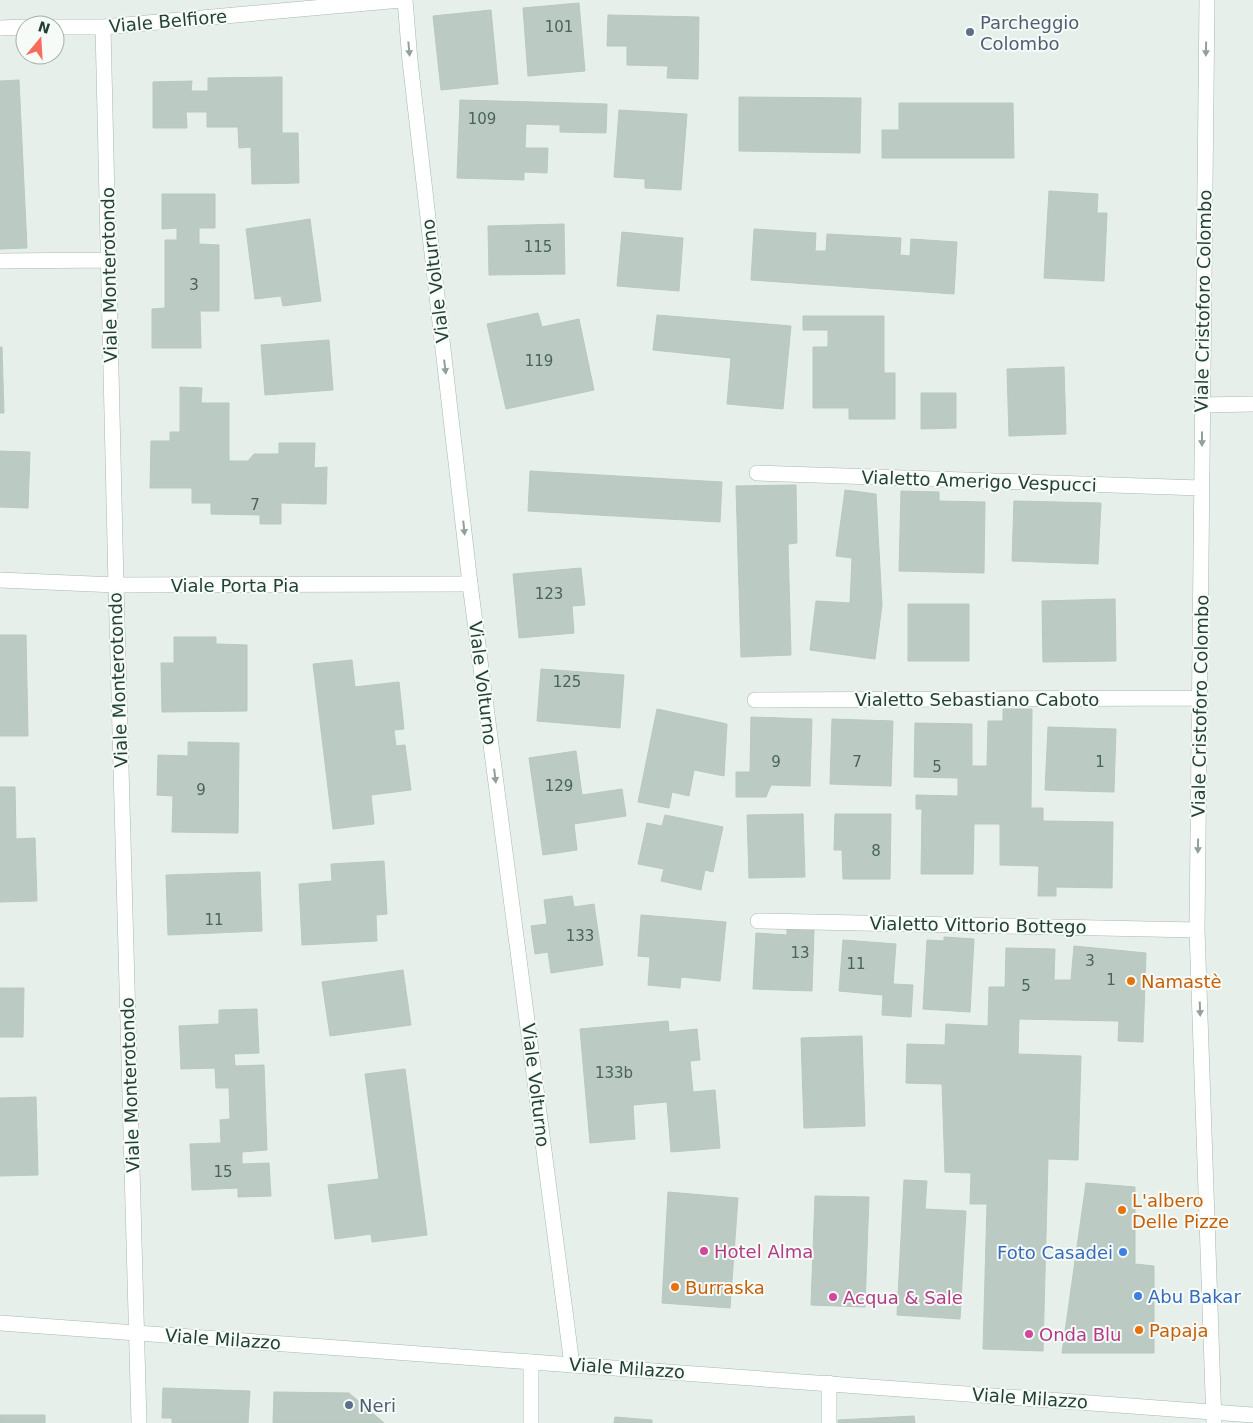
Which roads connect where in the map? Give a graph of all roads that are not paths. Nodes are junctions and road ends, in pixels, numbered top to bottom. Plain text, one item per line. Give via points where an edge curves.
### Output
1 (401, 0) edge
2 (405, 0) edge
3 (1206, 0) edge
4 (65, 27) edge
5 (103, 27) junction
6 (0, 28) edge
7 (15, 28) edge
8 (109, 260) junction
9 (0, 261) edge
10 (1253, 404) edge
11 (1202, 405) junction
12 (757, 473) dead end
13 (1201, 488) junction
14 (0, 580) edge
15 (470, 584) junction
16 (116, 585) junction
17 (1200, 698) junction
18 (755, 700) dead end
19 (758, 921) dead end
20 (1197, 930) junction
21 (0, 1323) edge
22 (137, 1333) junction
23 (531, 1362) junction
24 (572, 1365) junction
25 (829, 1383) junction
26 (1253, 1415) edge
27 (1214, 1418) edge
28 (139, 1423) edge
29 (532, 1423) edge
30 (829, 1423) edge

1 - 5 street, Viale Belfiore
2 -> 15 street, Viale Volturno
3 -> 11 street, Viale Cristoforo Colombo
4 - 5 street, Viale Belfiore
5 - 8 street, Viale Monterotondo
6 - 7 street
8 - 9 street
8 - 16 street, Viale Monterotondo
10 - 11 street
11 -> 13 street, Viale Cristoforo Colombo
12 - 13 street, Vialetto Amerigo Vespucci
13 - 17 street, Viale Cristoforo Colombo
14 - 16 street, Viale Porta Pia
15 - 16 street, Viale Porta Pia
15 -> 24 street, Viale Volturno
16 - 22 street, Viale Monterotondo
17 - 18 street, Vialetto Sebastiano Caboto
17 -> 20 street, Viale Cristoforo Colombo
19 - 20 street, Vialetto Vittorio Bottego
20 -> 27 street, Viale Cristoforo Colombo
21 - 22 street, Viale Milazzo
22 - 23 street, Viale Milazzo
22 - 28 street, Viale Monterotondo
23 - 24 street, Viale Milazzo
23 - 29 street
24 - 25 street, Viale Milazzo
25 - 27 street, Viale Milazzo
25 - 30 street
26 - 27 street, Viale Milazzo

